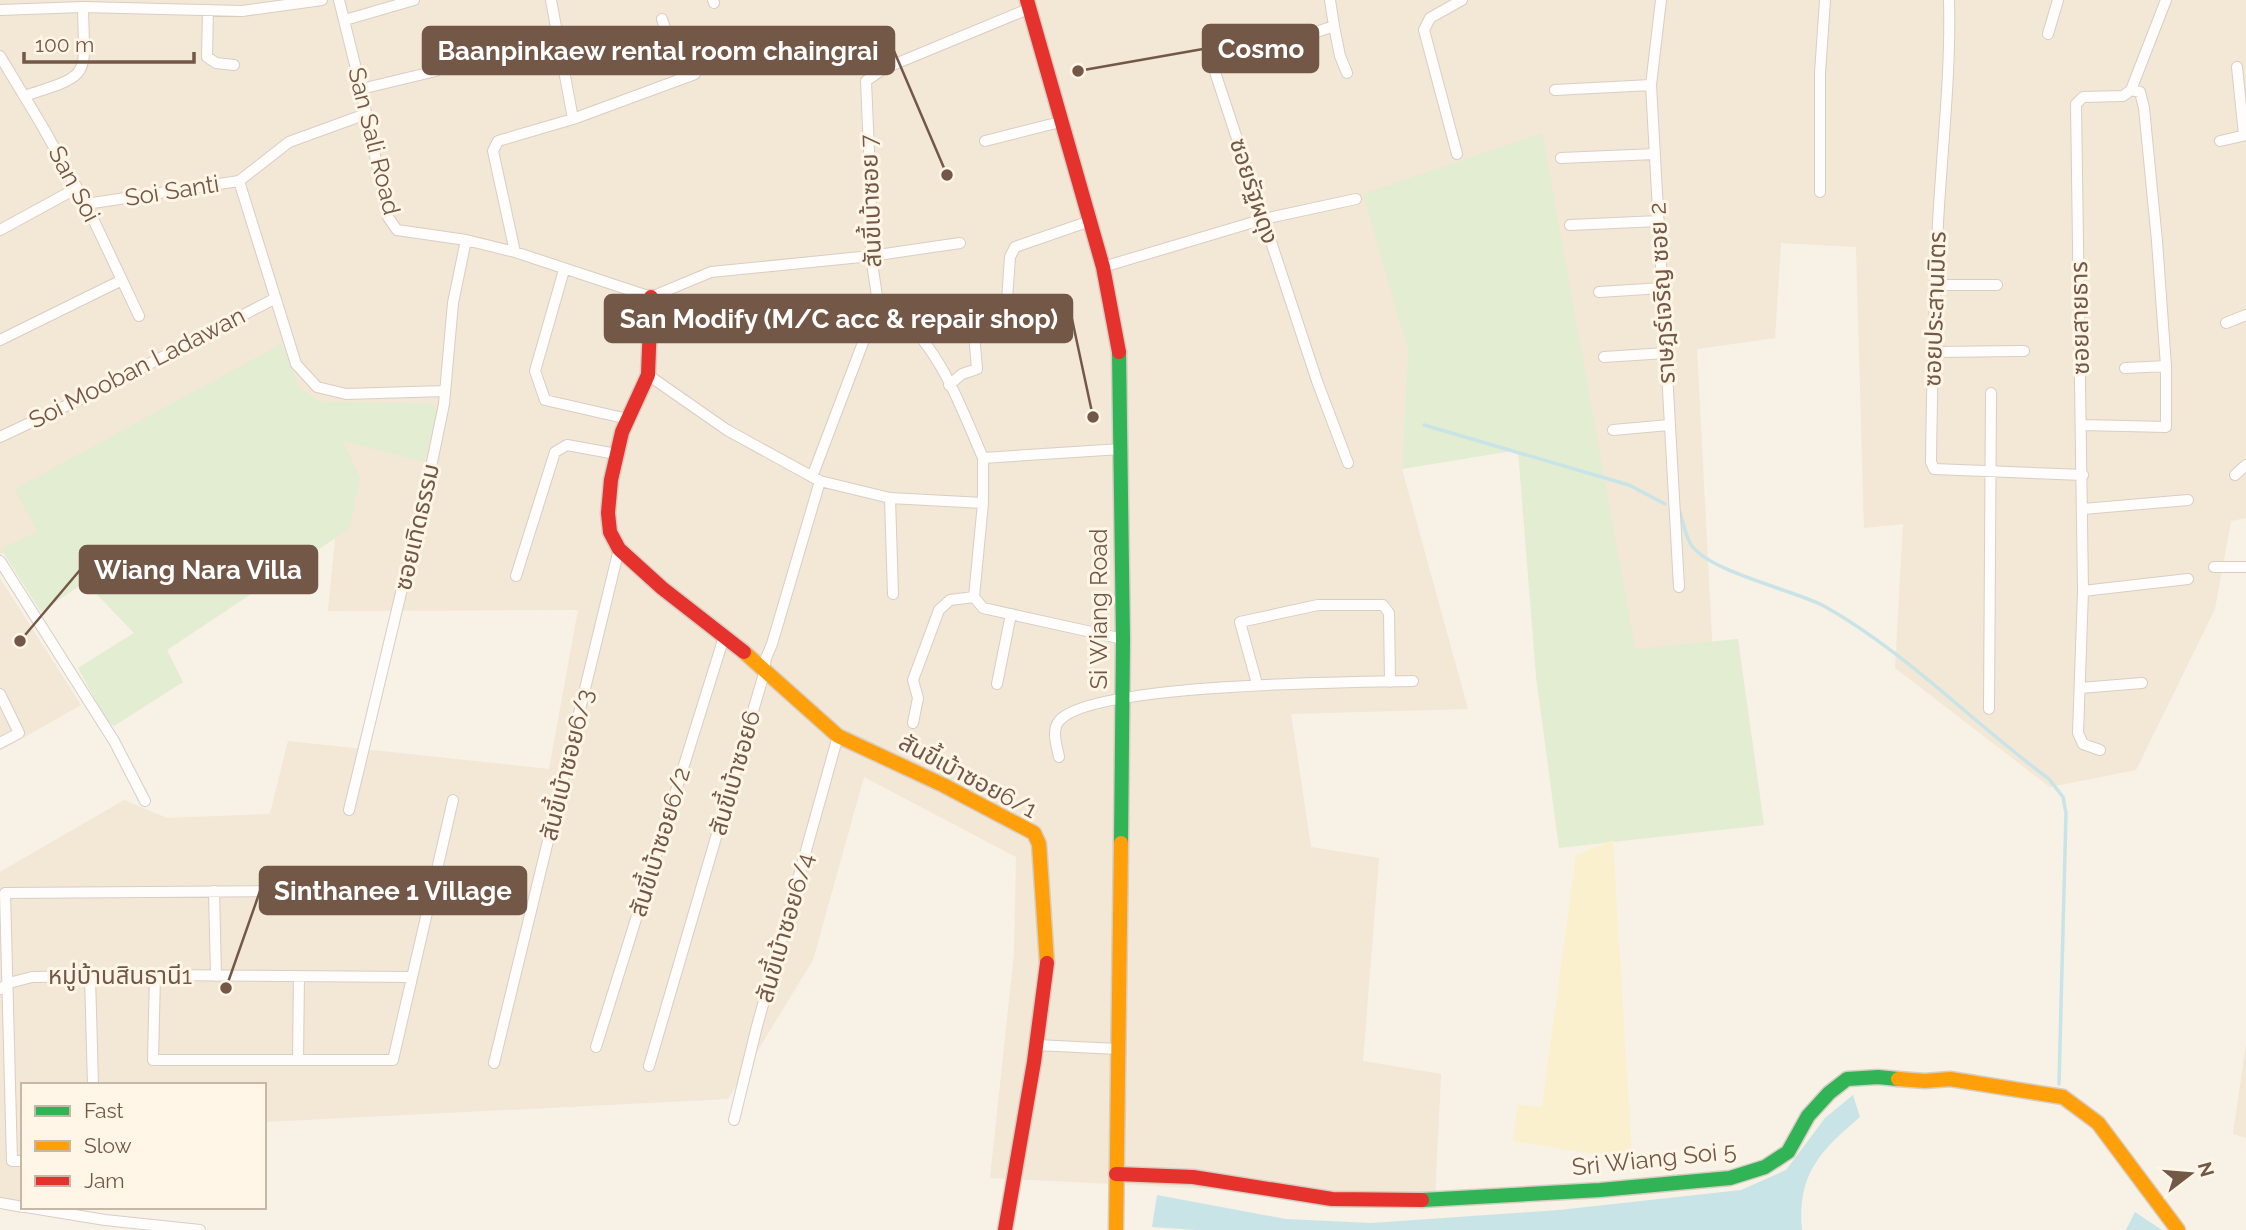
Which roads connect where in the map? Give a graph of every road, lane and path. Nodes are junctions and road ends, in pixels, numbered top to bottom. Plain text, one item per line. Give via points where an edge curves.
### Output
1 (321, 0) edge
2 (339, 0) edge
3 (414, 0) edge
4 (551, 0) edge
5 (1330, 0) edge
6 (1462, 0) edge
7 (1661, 0) edge
8 (1825, 0) edge
9 (1949, 0) edge
10 (2058, 0) edge
11 (2166, 0) edge
12 (1027, 5) edge
13 (83, 7) junction
14 (0, 10) edge
15 (208, 10) junction
16 (662, 19) dead end
17 (345, 20) junction
18 (1334, 26) junction
19 (2048, 34) dead end
20 (0, 58) edge
21 (234, 65) dead end
22 (2237, 67) dead end
23 (436, 71) dead end
24 (1347, 73) dead end
25 (695, 74) dead end
26 (682, 79) junction
27 (1651, 85) junction
28 (361, 89) junction
29 (1555, 90) dead end
30 (2132, 90) junction
31 (24, 96) junction
32 (366, 114) junction
33 (573, 119) junction
34 (1060, 122) junction
35 (2245, 135) edge
36 (985, 141) dead end
37 (2220, 141) dead end
38 (1457, 154) dead end
39 (1655, 154) junction
40 (1561, 158) dead end
41 (239, 181) junction
42 (77, 188) junction
43 (1820, 192) dead end
44 (1356, 199) dead end
45 (86, 204) junction
46 (1264, 219) junction
47 (1090, 221) junction
48 (1659, 221) junction
49 (1570, 225) dead end
50 (0, 230) edge
51 (466, 240) junction
52 (960, 243) dead end
53 (515, 252) junction
54 (871, 256) junction
55 (1103, 267) junction
56 (564, 270) junction
57 (122, 280) junction
58 (1936, 285) junction
59 (1997, 285) dead end
60 (1662, 288) junction
61 (1600, 292) dead end
62 (651, 297) junction
63 (274, 299) junction
64 (878, 303) junction
65 (1031, 314) dead end
66 (2246, 315) edge
67 (139, 316) dead end
68 (2226, 323) dead end
69 (1005, 329) junction
70 (0, 340) edge
71 (1933, 352) junction
72 (2024, 352) dead end
73 (1665, 353) junction
74 (1604, 357) dead end
75 (2166, 366) junction
76 (2125, 368) dead end
77 (648, 375) junction
78 (949, 385) junction
79 (445, 391) junction
80 (1991, 393) dead end
81 (628, 419) junction
82 (1669, 425) junction
83 (2082, 425) junction
84 (1613, 430) dead end
85 (0, 437) edge
86 (1121, 449) junction
87 (616, 454) junction
88 (983, 458) junction
89 (1348, 463) dead end
90 (2246, 465) edge
91 (1991, 472) junction
92 (2083, 475) junction
93 (2235, 475) dead end
94 (816, 479) junction
95 (890, 498) junction
96 (2188, 500) dead end
97 (982, 503) junction
98 (2083, 509) junction
99 (619, 549) junction
100 (0, 561) edge
101 (2214, 566) dead end
102 (2246, 567) edge
103 (516, 576) dead end
104 (2188, 579) dead end
105 (1679, 587) dead end
106 (2083, 591) junction
107 (893, 594) dead end
108 (974, 597) junction
109 (1011, 614) junction
110 (724, 637) junction
111 (1123, 639) junction
112 (764, 668) junction
113 (1413, 681) dead end
114 (1390, 682) junction
115 (2142, 683) dead end
116 (997, 684) dead end
117 (1257, 684) junction
118 (2080, 688) junction
119 (0, 694) edge
120 (1122, 698) junction
121 (1989, 709) dead end
122 (913, 723) dead end
123 (838, 736) junction
124 (0, 743) edge
125 (2100, 750) dead end
126 (1059, 757) dead end
127 (453, 800) dead end
128 (145, 801) dead end
129 (349, 810) dead end
130 (431, 890) junction
131 (214, 891) junction
132 (155, 975) junction
133 (90, 976) junction
134 (216, 976) junction
135 (299, 976) junction
136 (411, 977) junction
137 (4, 986) edge
138 (1036, 1045) junction
139 (596, 1047) dead end
140 (1118, 1049) junction
141 (298, 1060) junction
142 (494, 1063) dead end
143 (649, 1066) dead end
144 (93, 1083) edge
145 (734, 1119) dead end
146 (21, 1160) edge
147 (1116, 1174) junction
148 (0, 1203) edge
149 (21, 1206) edge
150 (36, 1209) edge
151 (200, 1230) edge
152 (1005, 1230) edge
153 (1116, 1230) edge
154 (2178, 1230) edge

1 - 15 street via 242,11
2 - 17 street, San Sali Road
3 - 17 street
4 - 33 street
5 - 18 street
6 - 38 street via 1430,18 1424,30
7 - 27 street, ราษฎร์เจริญ ซอย 2
8 - 43 street
9 - 58 street, ซอยประสานมิตร
10 - 19 street
11 - 30 street
12 - 34 street, Si Wiang Road
12 - 54 street, สันขี้เบ้าซอย 7 via 883,69 866,81
13 - 14 street
13 - 15 street
13 - 31 street via 80,72 65,83
15 - 21 street via 207,57
16 - 26 street
17 - 28 street, San Sali Road
18 - 24 street
18 - 46 street, ซอยรัฐผดุง via 1260,51 1215,59 1213,66
20 - 31 street, San Soi
22 - 35 street
23 - 28 street
25 - 26 street
26 - 33 street
27 - 29 street
27 - 39 street, ราษฎร์เจริญ ซอย 2
28 - 32 street, San Sali Road
30 - 75 street via 2140,92 2144,107
30 - 83 street, ซอยสายธาร via 2123,96 2083,97 2076,104
31 - 42 street, San Soi
32 - 41 street, Soi Santi via 289,142
32 - 51 street, San Sali Road via 388,216 397,230
33 - 53 street via 498,141 493,151
34 - 36 street
34 - 47 street, Si Wiang Road
35 - 37 street
39 - 40 street
39 - 48 street, ราษฎร์เจริญ ซอย 2
41 - 45 street, Soi Santi
41 - 63 street
42 - 45 street, San Soi
42 - 50 street
44 - 46 street
45 - 57 street, San Soi
46 - 55 street
46 - 89 street, ซอยรัฐผดุง
47 - 55 street, Si Wiang Road
47 - 69 street via 1015,247 1010,257
48 - 49 street
48 - 60 street, ราษฎร์เจริญ ซอย 2
51 - 53 street, San Sali Road
51 - 79 street, ซอยเทิดธรรม via 453,303
52 - 54 street
53 - 56 street, San Sali Road
54 - 62 street via 711,272
54 - 64 street, สันขี้เบ้าซอย 7
55 - 86 street, Si Wiang Road via 1119,356
56 - 62 street, San Sali Road
56 - 81 street via 535,371 545,400
57 - 67 street, San Soi
57 - 70 street
58 - 59 street
58 - 71 street, ซอยประสานมิตร
60 - 61 street
60 - 73 street, ราษฎร์เจริญ ซอย 2
62 - 77 street
63 - 79 street via 296,364 317,387 346,394
63 - 85 street, Soi Mooban Ladawan
64 - 78 street via 901,316 931,351
64 - 94 street, สันขี้เบ้าซอย 7
65 - 69 street
66 - 68 street
69 - 78 street via 974,334 978,369
71 - 72 street
71 - 91 street, ซอยประสานมิตร via 1934,469
73 - 74 street
73 - 82 street, ราษฎร์เจริญ ซอย 2
75 - 76 street
75 - 83 street via 2166,428
77 - 81 street
77 - 94 street via 727,430
78 - 88 street
79 - 129 street, ซอยเทิดธรรม
80 - 91 street
81 - 87 street
82 - 84 street
82 - 105 street, ราษฎร์เจริญ ซอย 2
83 - 92 street, ซอยสายธาร
86 - 88 street
86 - 111 street, Si Wiang Road
87 - 99 street via 608,513 610,532
87 - 103 street via 566,445 555,452
88 - 97 street
90 - 93 street
91 - 92 street, ซอยประสานมิตร
91 - 121 street
92 - 98 street, ซอยสายธาร
94 - 95 street
94 - 112 street, สันขี้เบ้าซอย6
95 - 97 street
95 - 107 street
96 - 98 street
97 - 108 street
98 - 106 street, ซอยสายธาร
99 - 110 street, สันขี้เบ้าซอย6/1
99 - 142 street, สันขี้เบ้าซอย6/3
100 - 128 street via 114,741
101 - 102 street
104 - 106 street
106 - 118 street, ซอยสายธาร
108 - 109 street via 984,608
108 - 122 street via 950,600 939,610 913,680 918,698
109 - 111 street
109 - 116 street
110 - 112 street, สันขี้เบ้าซอย6/1
110 - 139 street, สันขี้เบ้าซอย6/2
111 - 120 street, Si Wiang Road
112 - 123 street, สันขี้เบ้าซอย6/1
112 - 143 street, สันขี้เบ้าซอย6
113 - 114 street
114 - 117 street
114 - 117 street via 1389,613 1383,605 1318,605 1240,622
115 - 118 street
117 - 120 street
118 - 125 street, ซอยสายธาร via 2078,733 2083,744
119 - 124 street via 19,733
120 - 126 street via 1080,709 1060,720 1054,731
120 - 140 street, Si Wiang Road
123 - 138 street, สันขี้เบ้าซอย6/1 via 1034,833 1039,844 1047,960
123 - 145 street, สันขี้เบ้าซอย6/4
127 - 130 street
130 - 131 street
130 - 136 street
131 - 134 street
131 - 137 street via 5,893
132 - 133 street, หมู่บ้านสินธานี1
132 - 134 street, หมู่บ้านสินธานี1
132 - 141 street via 153,1060
133 - 137 street, หมู่บ้านสินธานี1 via 32,977
133 - 144 street
134 - 135 street, หมู่บ้านสินธานี1
135 - 136 street, หมู่บ้านสินธานี1
135 - 141 street
136 - 141 street via 393,1060
137 - 146 street via 12,1161
138 - 140 street
138 - 152 street, สันขี้เบ้าซอย6/1
140 - 147 street, Si Wiang Road
147 - 153 street, Si Wiang Road
147 - 154 street, Sri Wiang Soi 5 via 1193,1177 1332,1199 1435,1200 1730,1178 1765,1167 1788,1152 1808,1116 1847,1079 1950,1079 2063,1097 2098,1123
148 - 149 street
150 - 151 street

